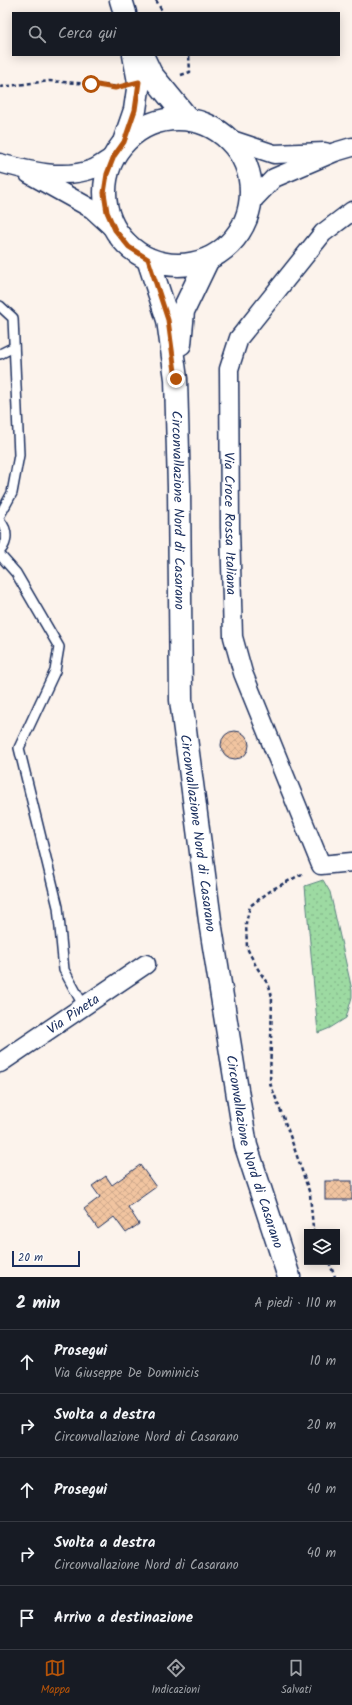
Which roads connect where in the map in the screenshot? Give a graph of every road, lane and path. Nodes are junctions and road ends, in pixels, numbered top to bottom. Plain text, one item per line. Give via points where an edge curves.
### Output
1 (121, 0) edge
2 (156, 0) edge
3 (125, 12) edge
4 (162, 12) edge
5 (134, 56) edge
6 (142, 56) edge
7 (139, 82) junction
8 (0, 87) edge
9 (188, 119) junction
10 (229, 139) junction
11 (119, 149) junction
12 (344, 149) edge
13 (8, 165) edge
14 (250, 203) junction
15 (352, 211) edge
16 (115, 230) junction
17 (148, 259) junction
18 (208, 259) junction
19 (0, 306) edge
20 (14, 347) junction
21 (0, 354) edge
22 (176, 379) junction
23 (0, 515) edge
24 (0, 521) edge
25 (0, 551) edge
26 (0, 555) edge
27 (352, 862) edge
28 (321, 865) junction
29 (146, 964) dead end
30 (83, 1005) junction
31 (0, 1062) edge
32 (312, 1229) edge
33 (330, 1265) edge
34 (289, 1277) edge
35 (336, 1277) edge

1 - 3 main road
2 - 4 path
5 - 7 main road
6 - 9 main road via 151,74
7 - 8 path via 115,88 49,81
7 - 11 main road via 135,110
9 - 10 main road via 210,126
9 - 11 main road via 165,120 142,128
10 - 12 street via 274,154
10 - 14 main road via 243,158 250,180
11 - 13 street via 94,168 76,174 48,173
11 - 16 main road via 107,174 104,193 107,212
12 - 14 street via 274,178
13 - 16 street via 92,209
14 - 18 main road via 242,226 228,245
15 - 28 street, Via Croce Rossa Italiana via 323,233 239,338 229,369 233,637 242,672
16 - 17 main road via 129,247
17 - 18 main road via 168,264 188,264
17 - 22 main road, Circonvallazione Nord di Casarano via 168,320
18 - 22 main road, Circonvallazione Nord di Casarano via 183,311
19 - 20 lane via 13,318
20 - 21 lane
20 - 23 lane via 19,455 12,493
22 - 34 main road, Circonvallazione Nord di Casarano via 181,700 211,928 246,1146
24 - 25 lane via 6,531 6,539
26 - 30 lane via 16,573 59,647 55,671 19,748 58,907 64,970
27 - 28 street
28 - 32 path via 273,889 250,906 246,923 247,948 272,997 270,1083 310,1194
29 - 30 street, Via Pineta
30 - 31 street, Via Pineta
33 - 35 path

